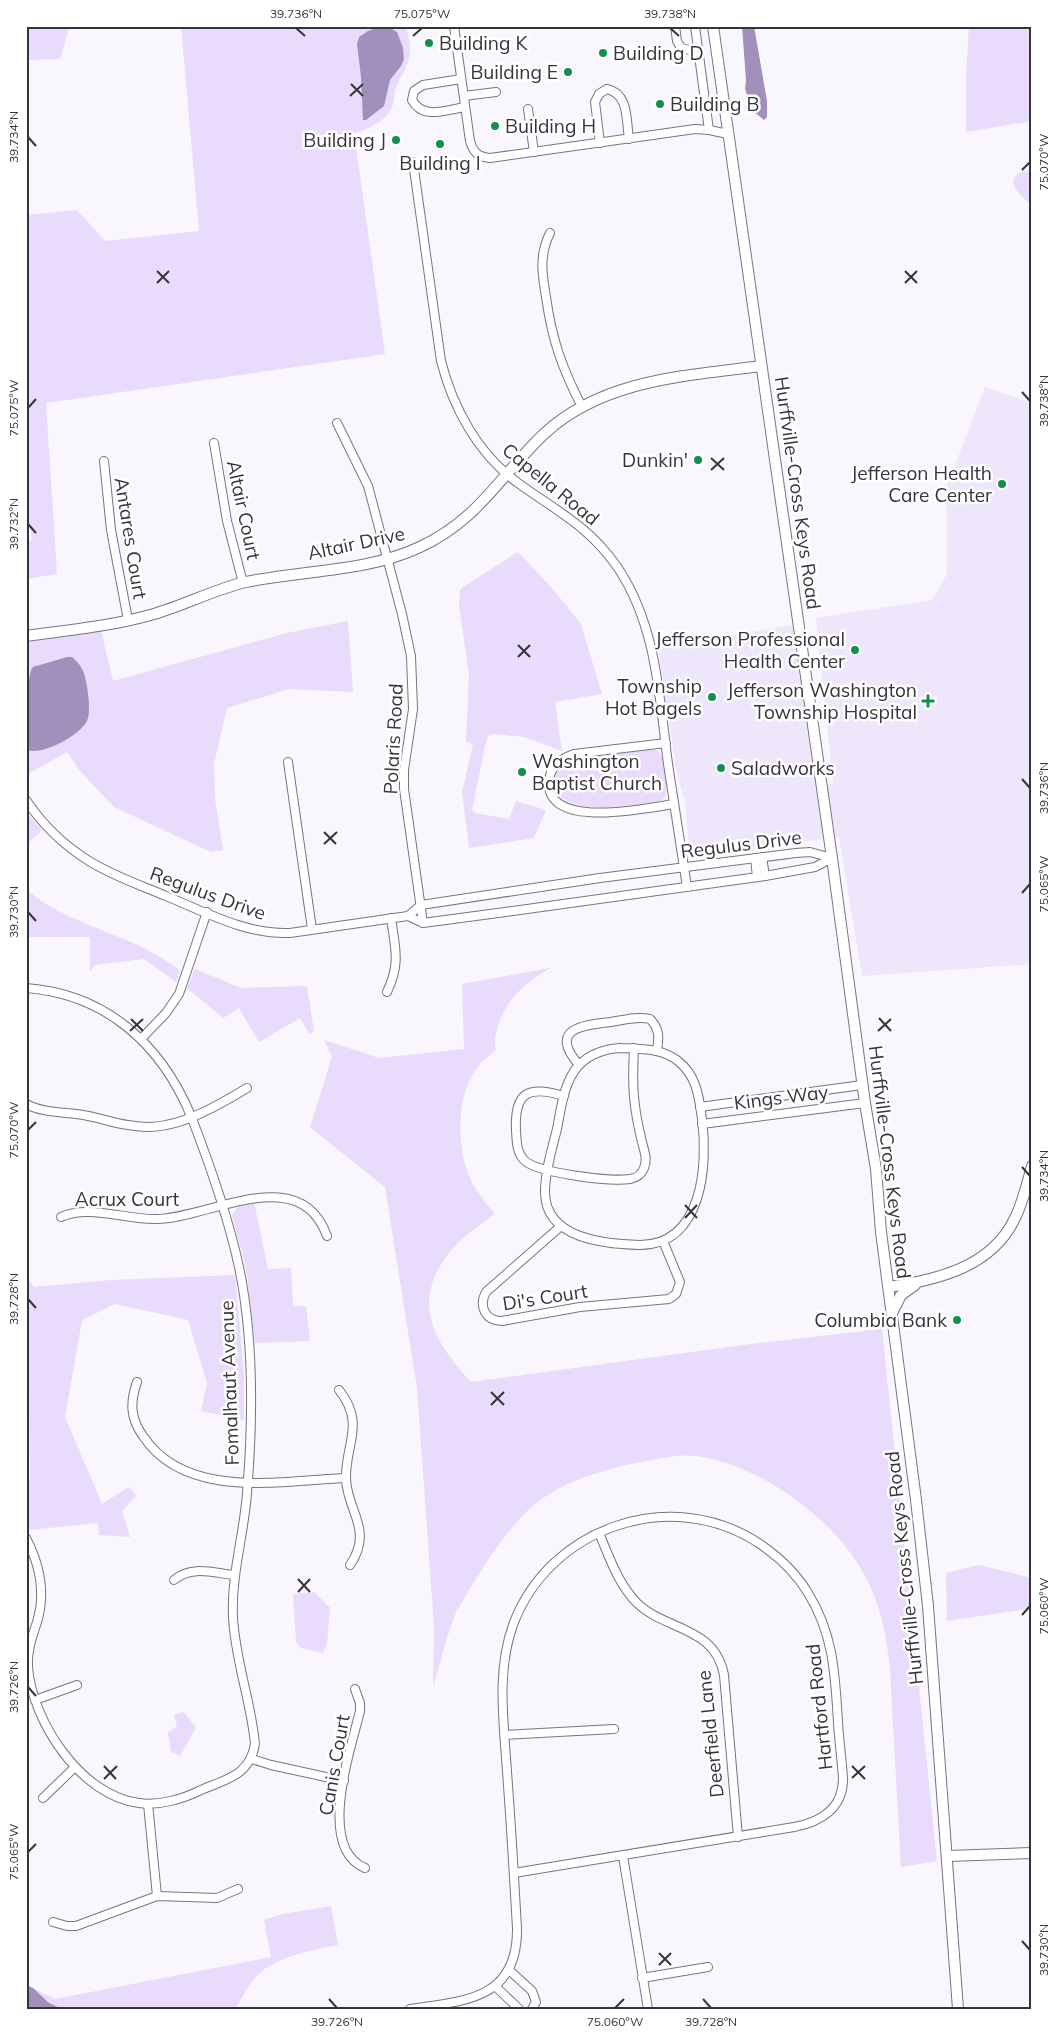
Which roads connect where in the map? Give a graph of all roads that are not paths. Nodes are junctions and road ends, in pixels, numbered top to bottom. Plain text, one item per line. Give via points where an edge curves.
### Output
1 (454, 26) edge
2 (675, 26) edge
3 (695, 26) edge
4 (713, 26) edge
5 (698, 52) junction
6 (461, 79) junction
7 (496, 92) dead end
8 (464, 96) junction
9 (465, 107) junction
10 (528, 109) dead end
11 (710, 130) junction
12 (728, 134) junction
13 (629, 138) junction
14 (600, 142) junction
15 (534, 152) junction
16 (413, 162) dead end
17 (550, 233) dead end
18 (761, 366) junction
19 (582, 407) junction
20 (337, 423) dead end
21 (214, 443) dead end
22 (104, 461) dead end
23 (508, 474) junction
24 (387, 558) junction
25 (243, 583) junction
26 (128, 620) junction
27 (26, 636) edge
28 (666, 743) junction
29 (288, 762) dead end
30 (26, 800) edge
31 (674, 804) junction
32 (758, 858) junction
33 (832, 858) junction
34 (684, 867) junction
35 (761, 877) junction
36 (687, 887) junction
37 (421, 905) junction
38 (207, 912) junction
39 (408, 916) junction
40 (391, 918) junction
41 (423, 923) junction
42 (312, 929) junction
43 (26, 988) edge
44 (387, 992) dead end
45 (141, 1039) junction
46 (634, 1048) junction
47 (657, 1051) junction
48 (579, 1065) junction
49 (862, 1085) junction
50 (246, 1088) dead end
51 (564, 1096) junction
52 (865, 1103) junction
53 (26, 1104) edge
54 (700, 1107) junction
55 (191, 1116) junction
56 (702, 1124) junction
57 (1032, 1166) edge
58 (547, 1170) junction
59 (222, 1205) junction
60 (61, 1217) dead end
61 (561, 1226) junction
62 (327, 1236) dead end
63 (663, 1241) junction
64 (927, 1280) junction
65 (889, 1287) junction
66 (892, 1314) junction
67 (137, 1382) dead end
68 (339, 1390) dead end
69 (346, 1478) junction
70 (248, 1482) junction
71 (599, 1532) junction
72 (26, 1538) edge
73 (350, 1565) dead end
74 (235, 1575) junction
75 (174, 1580) dead end
76 (77, 1685) dead end
77 (355, 1689) dead end
78 (35, 1700) junction
79 (614, 1729) dead end
80 (505, 1735) junction
81 (252, 1759) junction
82 (75, 1767) junction
83 (344, 1781) junction
84 (43, 1798) dead end
85 (148, 1804) junction
86 (738, 1837) junction
87 (1032, 1853) edge
88 (623, 1856) junction
89 (948, 1856) junction
90 (365, 1868) dead end
91 (514, 1873) junction
92 (238, 1889) dead end
93 (157, 1896) junction
94 (53, 1922) dead end
95 (708, 1967) dead end
96 (509, 1970) junction
97 (642, 1978) junction
98 (495, 1986) junction
99 (410, 2009) edge
100 (518, 2009) edge
101 (532, 2009) edge
102 (648, 2009) edge
103 (958, 2009) edge

1 - 6 street
2 - 5 street via 681,48
3 - 5 street
4 - 12 main road, Hurffville-Cross Keys Road
5 - 11 street
6 - 8 street
6 - 9 street via 423,85 414,90 412,100 416,109 426,113
7 - 8 street
8 - 9 street
9 - 15 street via 470,140 476,154 490,158
10 - 15 street
11 - 12 street
11 - 13 street
12 - 18 main road, Hurffville-Cross Keys Road
13 - 14 street
13 - 14 street via 623,98 617,91 608,89 599,94 595,102
14 - 15 street
16 - 23 street, Capella Road via 438,346 448,385 473,435
17 - 19 street via 544,245 542,266 550,324 560,361
18 - 19 main road, Altair Drive via 636,384
18 - 33 main road, Hurffville-Cross Keys Road
19 - 23 main road, Altair Drive via 544,434
20 - 24 street, Polaris Road via 368,486
21 - 25 street, Altair Court via 227,521
22 - 26 street, Antares Court via 108,512
23 - 24 main road, Altair Drive via 454,528 420,547
23 - 28 street, Capella Road via 586,531 609,556 626,582 652,647
24 - 25 main road, Altair Drive
24 - 37 street, Polaris Road via 412,666 413,709 404,784
25 - 26 main road, Altair Drive
26 - 27 main road, Altair Drive
28 - 31 street, Capella Road
28 - 31 street via 574,754 556,764 551,772 550,789 560,805 589,812
29 - 42 street
30 - 38 street, Regulus Drive via 51,829 88,860 115,875
31 - 34 street, Capella Road
32 - 33 street, Regulus Drive via 810,852
32 - 34 street, Regulus Drive
32 - 35 street
33 - 35 street, Regulus Drive via 815,867
33 - 49 main road, Hurffville-Cross Keys Road
34 - 36 street, Capella Road
34 - 37 street, Regulus Drive
35 - 36 street, Regulus Drive
36 - 41 street, Regulus Drive
37 - 39 street
37 - 41 street, Polaris Road
38 - 42 street, Regulus Drive via 266,932 290,933
38 - 45 street via 179,994
39 - 40 street, Regulus Drive
39 - 41 street
40 - 42 street, Regulus Drive
40 - 44 street via 397,960 395,976
43 - 45 street, Fomalhaut Avenue via 68,995 93,1004
45 - 55 street, Fomalhaut Avenue via 168,1072
46 - 47 street
46 - 48 street via 605,1050
46 - 58 street via 633,1098 646,1157 642,1173 623,1180
47 - 48 street via 659,1034 650,1019 584,1025 572,1032 567,1040 569,1052
47 - 54 street via 677,1060 690,1073
48 - 51 street
49 - 52 main road, Hurffville-Cross Keys Road
49 - 54 street, Kings Way
50 - 55 street
51 - 58 street
51 - 58 street via 536,1091 517,1105 520,1155 527,1163
52 - 56 street, Kings Way
52 - 65 main road, Hurffville-Cross Keys Road
53 - 55 street via 138,1126 164,1126
54 - 56 street
55 - 59 street, Fomalhaut Avenue
56 - 63 street via 704,1160 699,1192 685,1223
57 - 64 main road via 1020,1207 1005,1234 983,1256 963,1268
58 - 61 street via 546,1202
59 - 60 street, Acrux Court via 166,1219 87,1212
59 - 62 street, Acrux Court via 250,1198 294,1201 320,1221
59 - 70 street, Fomalhaut Avenue via 239,1268 246,1314 250,1413
61 - 63 street via 588,1239 638,1244
61 - 63 street, Di's Court via 486,1292 482,1303 490,1318 502,1321 580,1307 669,1299 676,1294 680,1282
64 - 65 main road
64 - 66 main road via 901,1295
65 - 66 main road, Hurffville-Cross Keys Road
66 - 89 main road, Hurffville-Cross Keys Road via 928,1606
67 - 70 street via 131,1403 132,1413 140,1432 161,1456 178,1468 199,1476
68 - 69 street via 352,1418
69 - 70 street
69 - 73 street via 360,1533 356,1556
70 - 74 street, Fomalhaut Avenue
71 - 80 street, Hartford Road via 556,1560 520,1607 509,1637 504,1666
71 - 86 street, Deerfield Lane via 623,1585 637,1603 703,1639 719,1659 724,1675
71 - 86 street, Hartford Road via 622,1523 661,1516 720,1524 755,1541 780,1560 800,1581 823,1620 834,1667 842,1793 831,1811 812,1824
72 - 78 street via 37,1562 41,1586 40,1610 28,1655
74 - 75 street via 191,1570
74 - 81 street, Fomalhaut Avenue via 234,1631 254,1735
76 - 78 street
77 - 83 street, Canis Court via 360,1711
78 - 82 street via 55,1739
79 - 80 street
80 - 91 street, Hartford Road
81 - 83 street
81 - 85 street via 238,1774 199,1792
82 - 84 street
82 - 85 street via 112,1795
83 - 90 street, Canis Court via 339,1819 342,1840 352,1860
85 - 93 street
86 - 88 street, Hartford Road
87 - 89 main road
88 - 91 street, Hartford Road
88 - 97 street
89 - 103 main road, Hurffville-Cross Keys Road
91 - 96 street, Hartford Road via 517,1937
92 - 93 street via 217,1898
93 - 94 street via 76,1926
95 - 97 street
96 - 98 street, Hartford Road
96 - 101 street via 534,1994 536,2002
97 - 102 street
98 - 99 street, Hartford Road via 468,1999
98 - 100 street

